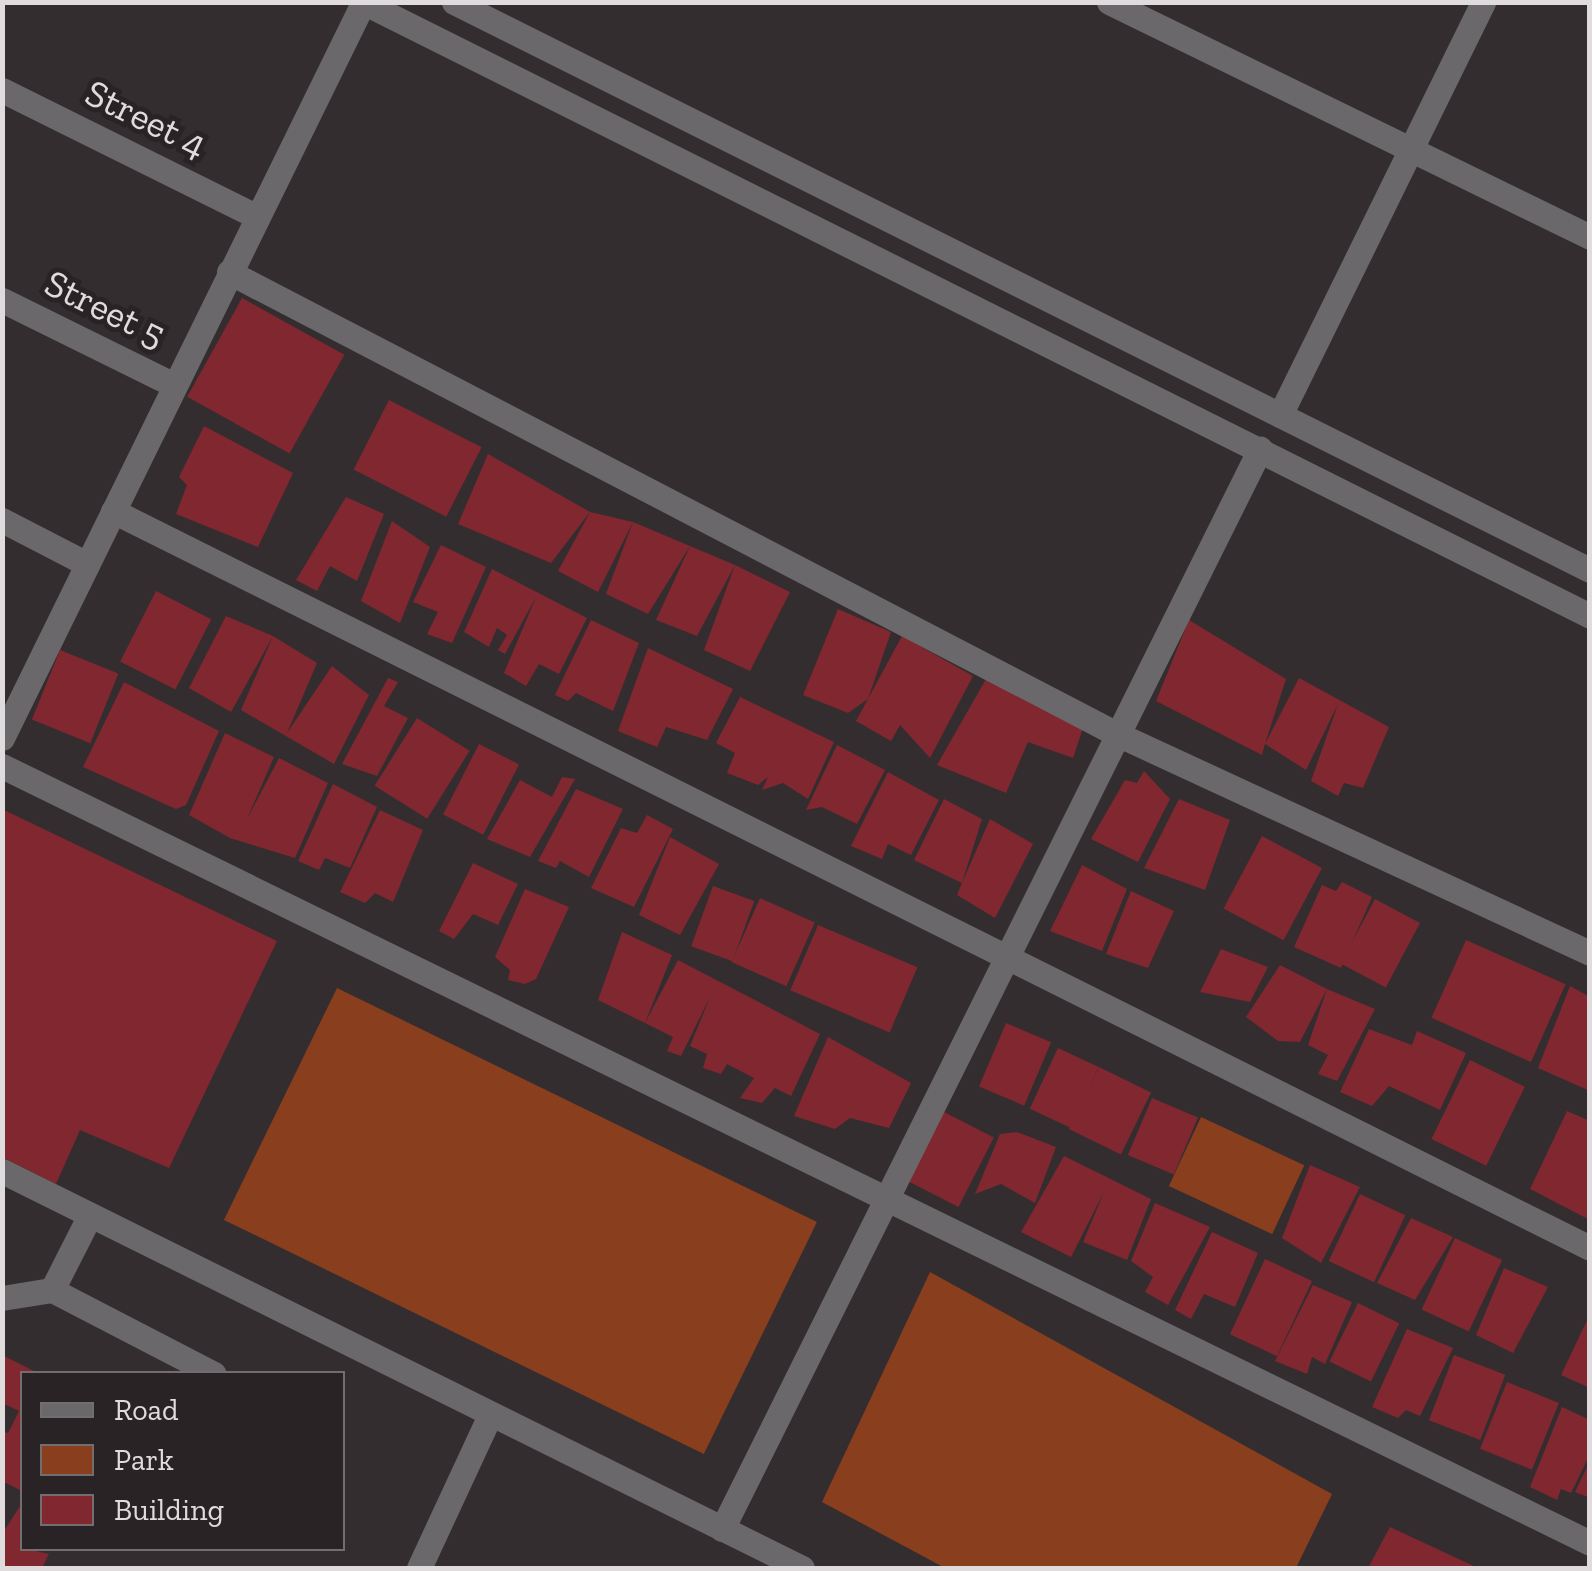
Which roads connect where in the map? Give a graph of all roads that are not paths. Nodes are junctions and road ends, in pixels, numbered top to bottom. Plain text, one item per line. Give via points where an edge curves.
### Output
1 (363, 2) edge
2 (454, 2) edge
3 (1109, 2) edge
4 (1483, 2) edge
5 (578, 66) junction
6 (2, 90) edge
7 (561, 98) junction
8 (1408, 148) junction
9 (256, 216) junction
10 (1590, 237) edge
11 (229, 272) junction
12 (2, 300) edge
13 (1049, 300) junction
14 (1034, 336) junction
15 (174, 384) junction
16 (1280, 414) junction
17 (1260, 449) junction
18 (112, 512) junction
19 (2, 520) edge
20 (87, 564) junction
21 (1590, 570) edge
22 (1590, 616) edge
23 (5, 728) edge
24 (1117, 734) junction
25 (2, 766) edge
26 (1590, 953) edge
27 (1005, 961) junction
28 (2, 1172) edge
29 (884, 1204) junction
30 (90, 1215) junction
31 (1590, 1248) edge
32 (52, 1290) junction
33 (2, 1298) edge
34 (208, 1371) edge
35 (490, 1416) junction
36 (722, 1529) junction
37 (1590, 1543) edge
38 (420, 1568) edge
39 (802, 1568) edge

1 - 7 street
1 - 9 street
2 - 5 street
3 - 8 street
4 - 8 street
5 - 7 street
5 - 13 street
6 - 9 street, Street 4
7 - 14 street
8 - 10 street
8 - 16 street
9 - 11 street
11 - 15 street
11 - 24 street
12 - 15 street, Street 5
13 - 14 street
13 - 16 street
14 - 17 street
15 - 18 street
16 - 21 street
17 - 22 street
17 - 24 street
18 - 20 street
18 - 27 street
19 - 20 street
20 - 23 street
24 - 26 street
24 - 27 street
25 - 29 street
27 - 29 street
27 - 31 street
28 - 30 street
29 - 36 street
29 - 37 street
30 - 32 street
30 - 35 street
32 - 33 street
32 - 34 street
35 - 36 street
35 - 38 street
36 - 39 street

